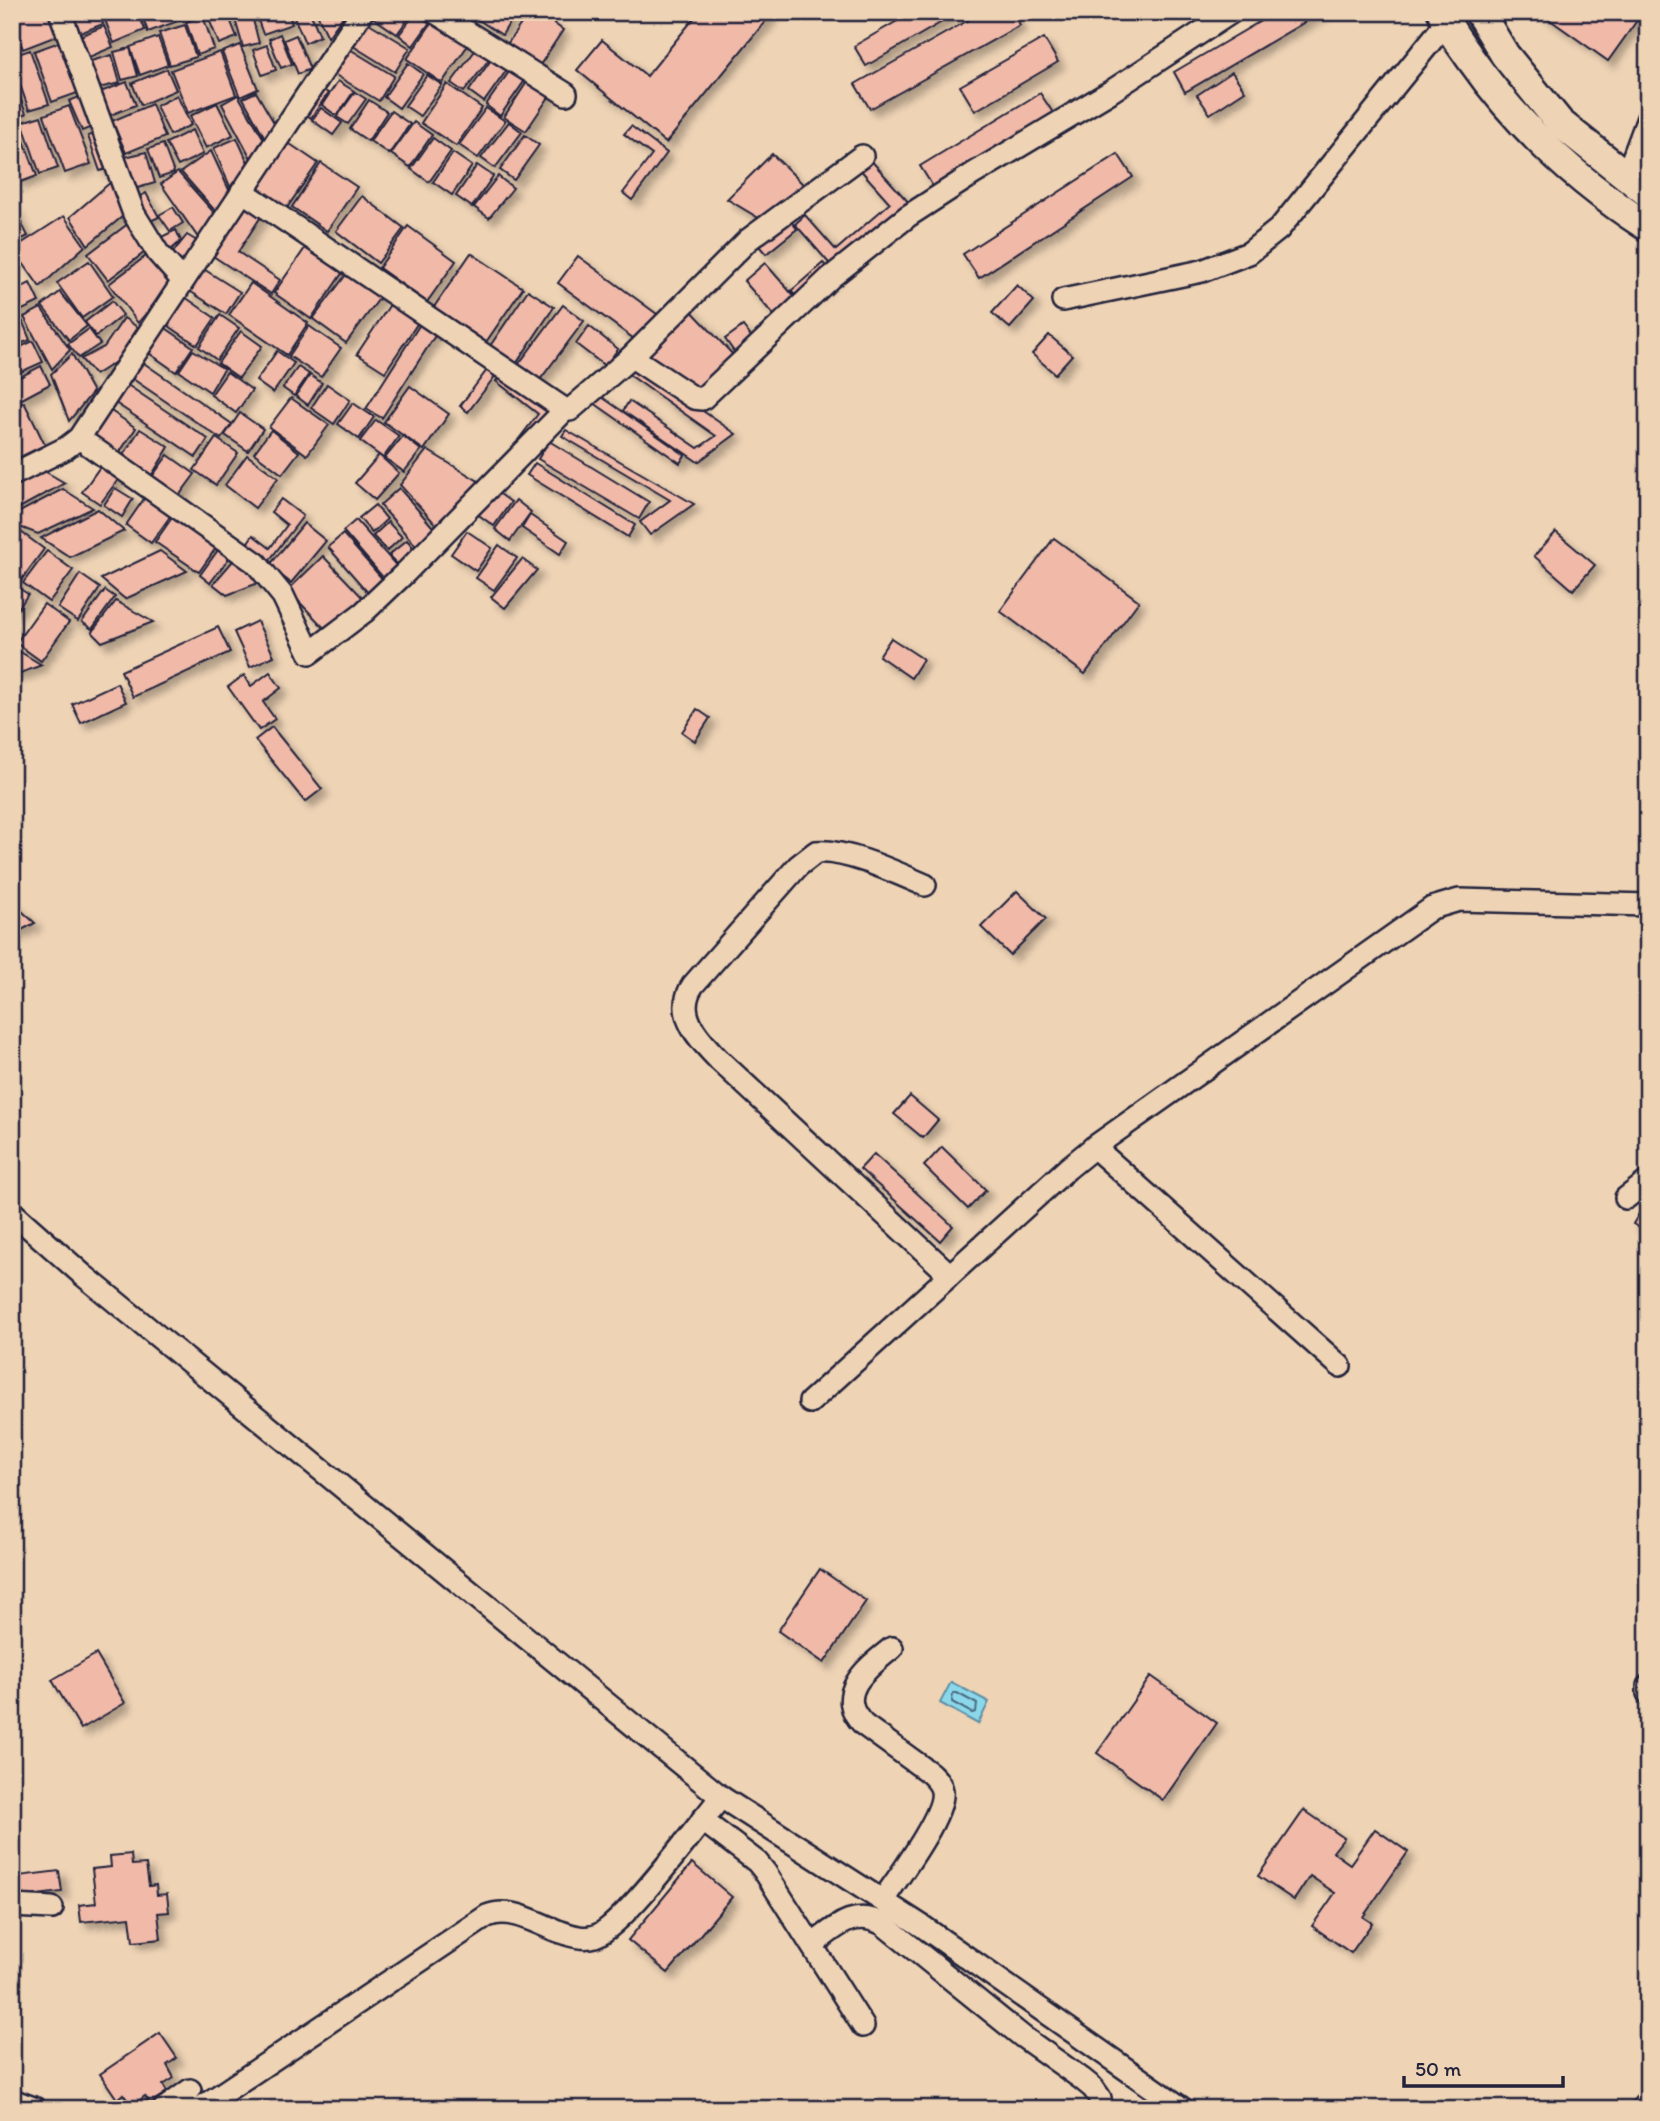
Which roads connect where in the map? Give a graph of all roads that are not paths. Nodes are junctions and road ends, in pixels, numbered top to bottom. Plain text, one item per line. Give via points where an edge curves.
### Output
1 (60, 12) edge
2 (362, 12) edge
3 (435, 12) edge
4 (1232, 12) edge
5 (1479, 12) edge
6 (1448, 16) edge
7 (566, 93) dead end
8 (1648, 118) edge
9 (862, 156) dead end
10 (1637, 185) edge
11 (242, 191) junction
12 (1648, 227) edge
13 (183, 281) junction
14 (1063, 300) dead end
15 (630, 358) junction
16 (565, 410) junction
17 (79, 438) junction
18 (12, 475) edge
19 (925, 885) dead end
20 (1648, 905) edge
21 (1094, 1147) junction
22 (1648, 1181) edge
23 (1626, 1198) dead end
24 (12, 1212) edge
25 (950, 1275) junction
26 (1340, 1366) dead end
27 (810, 1402) dead end
28 (892, 1648) dead end
29 (1648, 1686) edge
30 (1648, 1693) edge
31 (721, 1797) junction
32 (702, 1820) junction
33 (883, 1900) junction
34 (12, 1906) edge
35 (51, 1908) dead end
36 (812, 1945) junction
37 (863, 2026) dead end
38 (194, 2099) edge
39 (12, 2100) edge
40 (1648, 2100) edge
41 (36, 2109) edge
42 (164, 2109) edge
43 (1101, 2109) edge
44 (1183, 2109) edge
45 (1642, 2109) edge

1 - 13 street via 134,214 158,253
2 - 11 street
3 - 7 street
4 - 15 street via 908,216 830,278 704,398 694,398
5 - 10 main road via 1505,55 1560,123
6 - 12 main road via 1486,80 1558,158 1615,207
6 - 14 street via 1279,229 1249,253 1202,271
8 - 10 street
9 - 15 street via 748,240
11 - 13 street
11 - 16 street
13 - 17 street
15 - 16 street via 572,409
16 - 17 street via 406,572 310,653 283,596 256,563
17 - 18 street
19 - 25 street via 846,856 816,852 798,866 693,985 685,1007 692,1029 719,1060
20 - 21 street via 1459,900 1432,908
21 - 25 street
21 - 26 street
22 - 23 street
24 - 31 street
25 - 27 street
28 - 33 street via 863,1671 853,1690 852,1706 864,1725 938,1781 942,1802
29 - 30 street
31 - 32 street
31 - 33 street
32 - 36 street via 757,1862
32 - 38 street via 622,1917 598,1935 573,1936 502,1912 487,1916
33 - 44 street
34 - 35 street
36 - 37 street
36 - 43 street via 853,1919 883,1924 1093,2088
38 - 42 street
39 - 41 street
40 - 45 street

